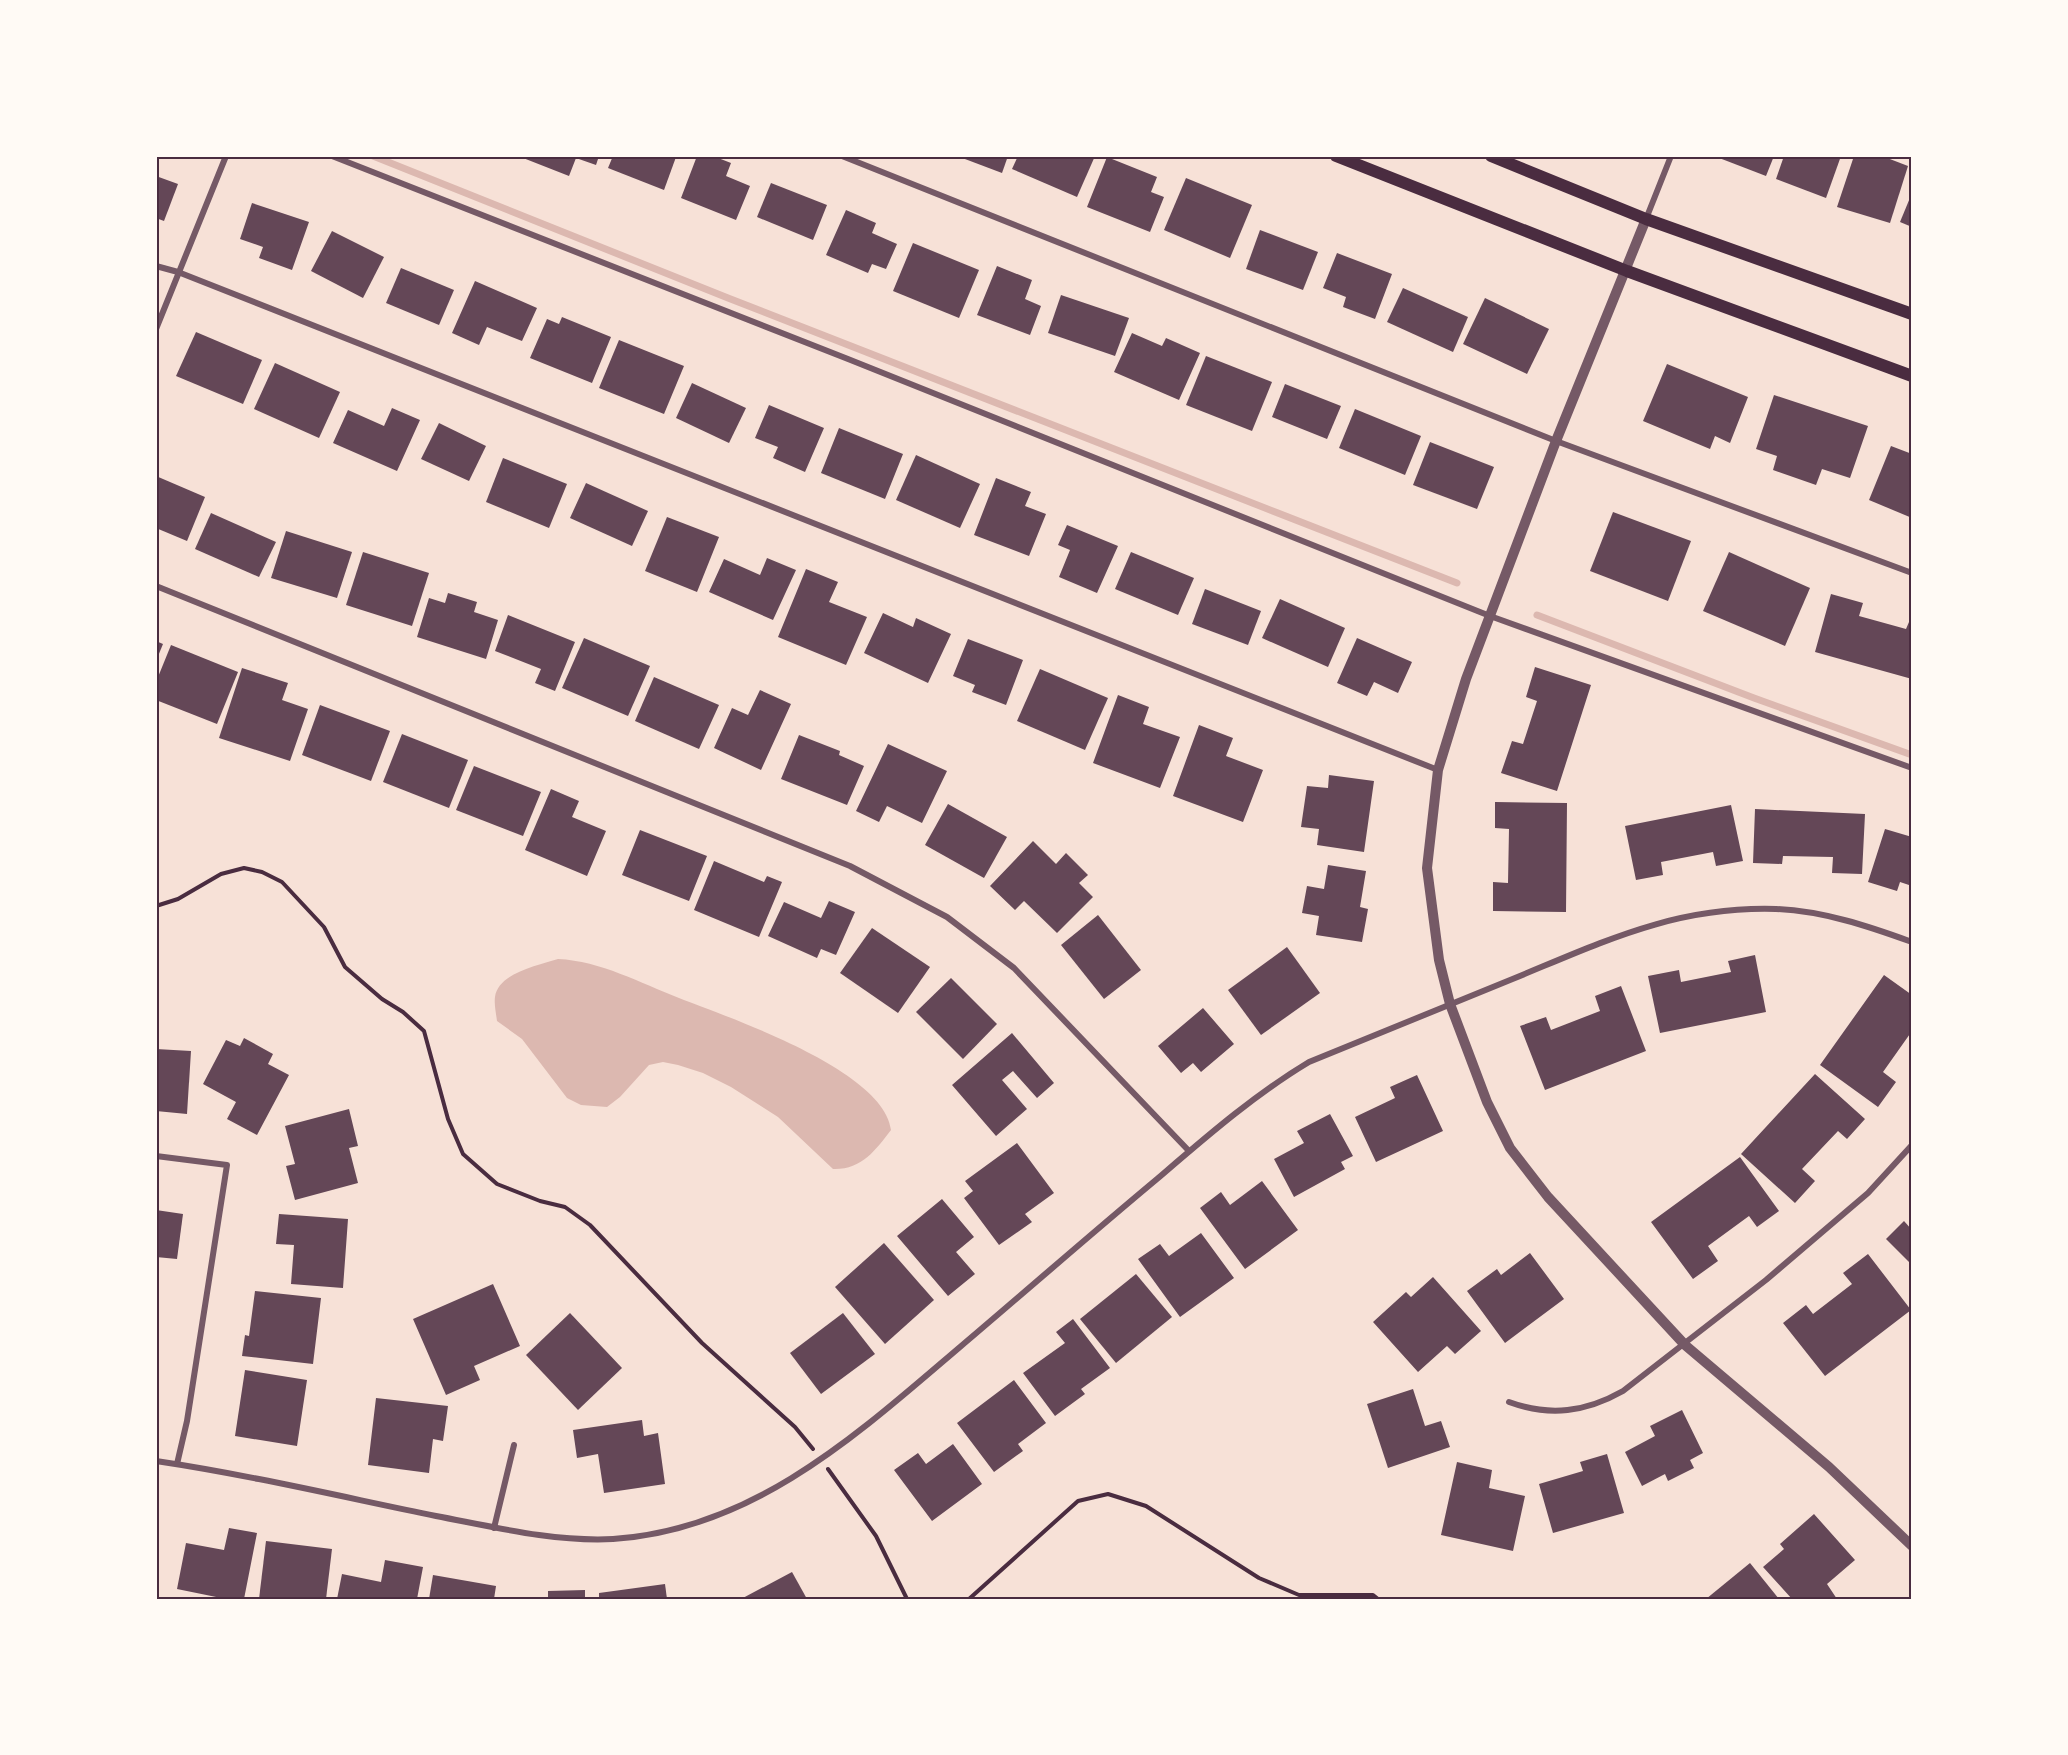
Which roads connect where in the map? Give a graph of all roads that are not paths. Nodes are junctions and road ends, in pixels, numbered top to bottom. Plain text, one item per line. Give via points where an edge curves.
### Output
1 (226, 156) edge
2 (332, 156) edge
3 (842, 156) edge
4 (1336, 156) edge
5 (1491, 156) edge
6 (1671, 156) edge
7 (1646, 219) junction
8 (156, 266) edge
9 (1627, 271) junction
10 (178, 272) junction
11 (1912, 314) edge
12 (156, 329) edge
13 (1912, 376) edge
14 (1556, 441) junction
15 (1912, 573) edge
16 (156, 586) edge
17 (1492, 613) junction
18 (1912, 768) edge
19 (1438, 770) junction
20 (1912, 942) edge
21 (1450, 1004) junction
22 (1912, 1145) edge
23 (1189, 1151) junction
24 (156, 1156) edge
25 (1685, 1345) junction
26 (1509, 1402) dead end
27 (514, 1445) dead end
28 (156, 1461) edge
29 (177, 1464) junction
30 (494, 1527) junction
31 (1912, 1546) edge

1 - 10 street
2 - 17 street
3 - 14 street
4 - 9 main road
5 - 7 main road
6 - 7 street
7 - 9 street
7 - 11 main road
8 - 10 street
9 - 13 main road
9 - 14 street
10 - 12 street
10 - 19 street
14 - 15 street
14 - 17 street
16 - 23 street via 850,866 947,917 1014,968
17 - 18 street
17 - 19 street
19 - 21 street via 1427,868 1439,960
20 - 21 street via 1848,920 1813,913 1777,909 1704,913 1669,919 1613,937
21 - 23 street via 1309,1062 1274,1083
21 - 25 street via 1483,1093 1510,1148 1570,1222
22 - 25 street via 1868,1193
23 - 30 street via 822,1461 750,1503 655,1534 583,1539
24 - 29 street via 227,1165
25 - 26 street via 1646,1376 1603,1402 1576,1410 1547,1412
25 - 31 street via 1829,1467
27 - 30 street
28 - 29 street
29 - 30 street

